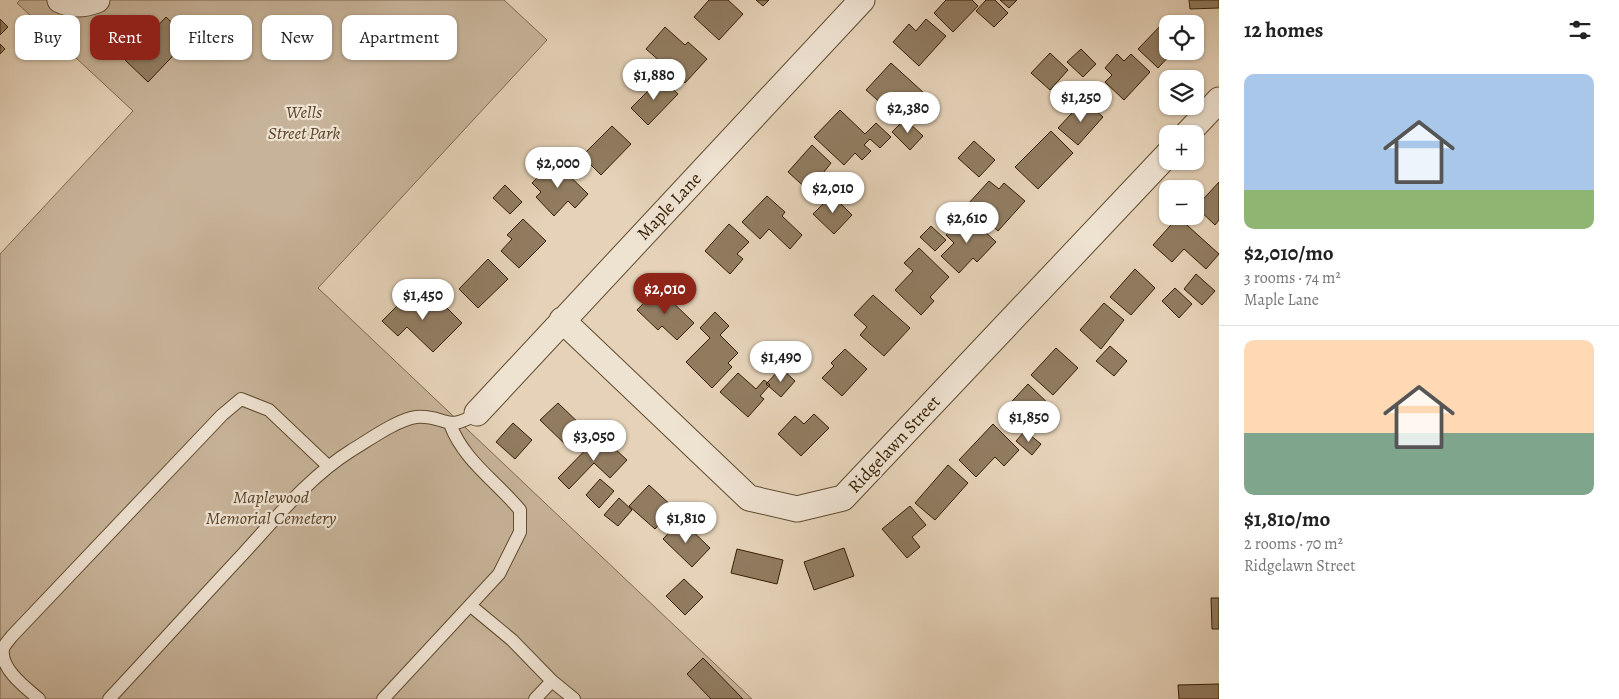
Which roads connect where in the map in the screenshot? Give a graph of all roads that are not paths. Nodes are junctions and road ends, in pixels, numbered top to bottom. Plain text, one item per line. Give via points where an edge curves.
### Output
1 (60, 0) edge
2 (97, 0) edge
3 (862, 0) edge
4 (1219, 100) edge
5 (1195, 125) edge
6 (1159, 164) edge
7 (562, 320) junction
8 (476, 413) joint
9 (450, 424) junction
10 (328, 466) junction
11 (470, 606) junction
12 (552, 681) junction
13 (39, 699) edge
14 (109, 699) edge
15 (383, 699) edge
16 (535, 699) edge
17 (574, 699) edge

1 - 2 street via 85,5
3 - 7 street, Maple Lane
4 - 5 street
6 - 7 street, Ridgelawn Street via 843,498 797,510 749,498
7 - 8 street, Maple Lane
8 - 9 lane via 464,421
9 - 10 lane via 417,417 408,419
9 - 11 lane via 462,450 473,464 520,510 515,545 499,574
10 - 13 lane via 269,410 241,399 215,422 3,649 4,661 14,677
10 - 14 lane
11 - 12 lane via 512,640
11 - 15 lane
12 - 16 lane
12 - 17 lane

